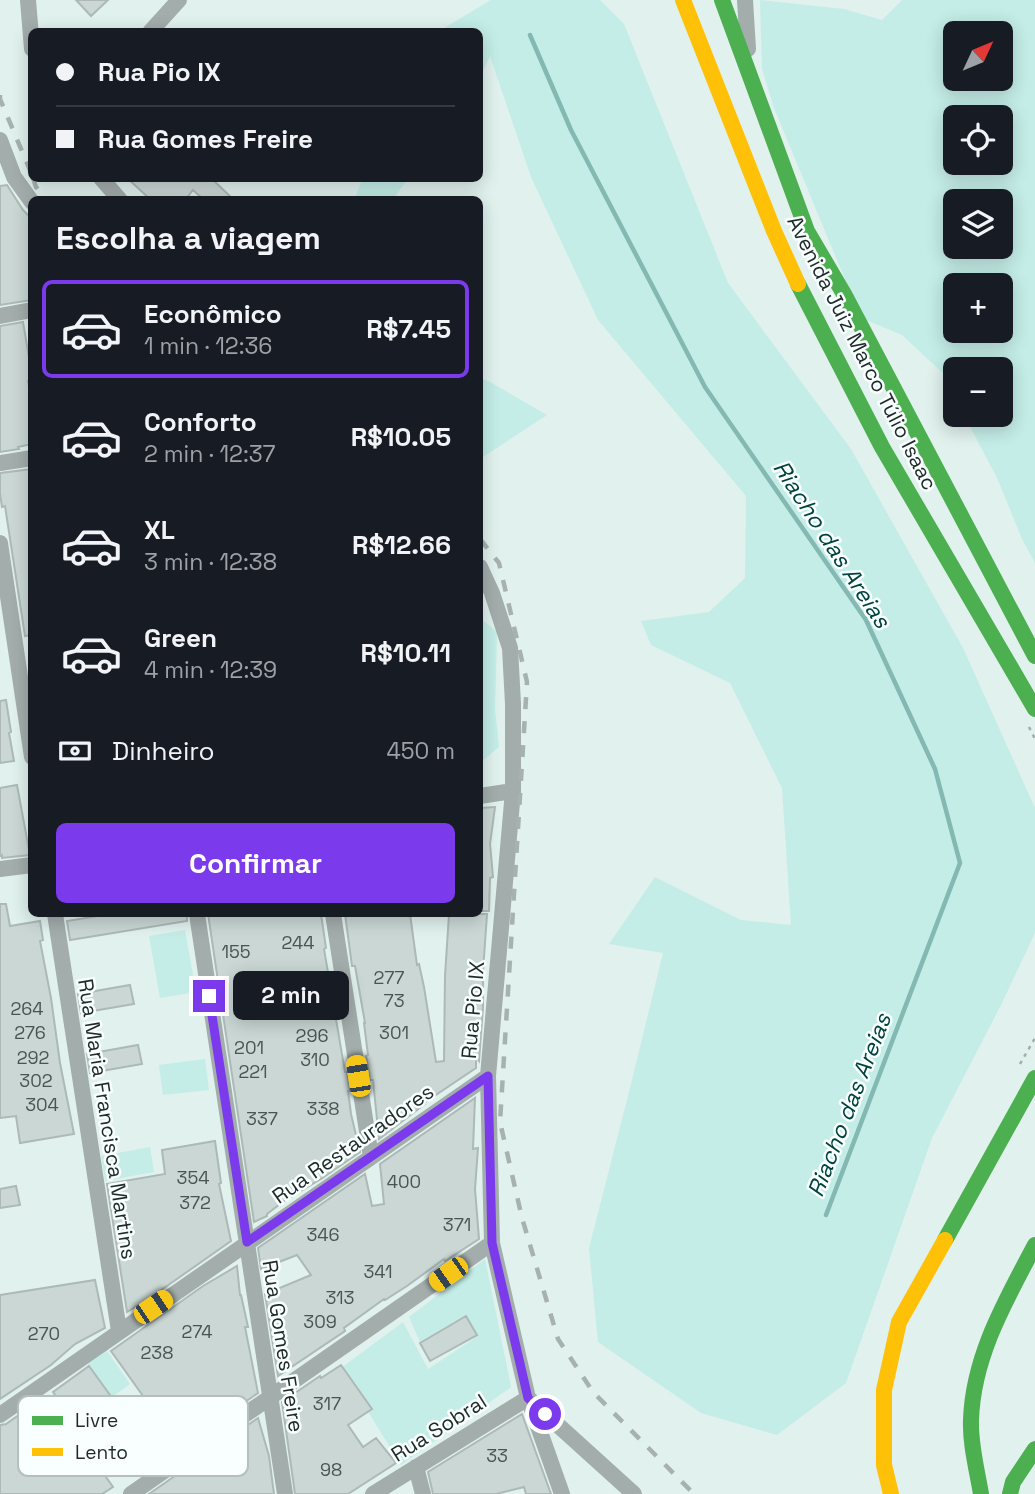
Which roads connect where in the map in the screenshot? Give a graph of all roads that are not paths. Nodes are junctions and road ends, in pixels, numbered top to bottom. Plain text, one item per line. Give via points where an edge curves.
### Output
1 (27, 0) edge
2 (179, 0) edge
3 (684, 0) edge
4 (722, 0) edge
5 (746, 0) edge
6 (30, 28) edge
7 (154, 28) edge
8 (749, 76) junction
9 (0, 140) edge
10 (7, 178) edge
11 (104, 182) edge
12 (117, 196) edge
13 (28, 198) edge
14 (28, 311) edge
15 (0, 316) edge
16 (28, 459) edge
17 (0, 463) edge
18 (0, 543) edge
19 (483, 574) edge
20 (1035, 656) edge
21 (1035, 709) edge
22 (28, 730) edge
23 (513, 791) junction
24 (483, 796) edge
25 (28, 866) edge
26 (0, 869) edge
27 (55, 917) edge
28 (197, 917) edge
29 (333, 917) edge
30 (488, 1076) junction
31 (1035, 1078) edge
32 (371, 1157) junction
33 (247, 1242) junction
34 (492, 1243) junction
35 (1035, 1245) edge
36 (118, 1331) junction
37 (27, 1396) edge
38 (270, 1398) junction
39 (528, 1398) junction
40 (18, 1402) edge
41 (248, 1413) edge
42 (0, 1415) edge
43 (1035, 1449) edge
44 (416, 1467) junction
45 (157, 1476) edge
46 (131, 1494) edge
47 (285, 1494) edge
48 (373, 1494) edge
49 (423, 1494) edge
50 (562, 1494) edge
51 (634, 1494) edge
52 (891, 1494) edge
53 (981, 1494) edge
54 (1010, 1494) edge

1 - 6 street
2 - 7 street
3 - 21 main road, Avenida Juiz Marco Túlio Isaac via 799,286 882,447
4 - 8 main road, Avenida Juiz Marco Túlio Isaac
5 - 8 street
8 - 20 main road, Avenida Juiz Marco Túlio Isaac via 807,231
9 - 10 street
10 - 13 street
11 - 12 street
14 - 15 street
16 - 17 street
18 - 22 street
19 - 23 street, Rua Pio IX via 510,648
23 - 24 street
23 - 30 street, Rua Pio IX
25 - 26 street
27 - 36 street, Rua Maria Francisca Martins
28 - 33 street, Rua Gomes Freire
29 - 32 street
30 - 32 street, Rua Restauradores
30 - 34 street, Rua Pio IX
31 - 52 main road via 899,1322 884,1390 884,1465
32 - 33 street, Rua Restauradores
33 - 36 street, Rua Restauradores
33 - 38 street, Rua Gomes Freire
34 - 38 street
34 - 39 street, Rua Pio IX
35 - 53 main road via 989,1335 977,1370 971,1419
36 - 37 street, Rua Restauradores
38 - 41 street
38 - 47 street, Rua Gomes Freire
39 - 44 street, Rua Sobral
39 - 50 street, Rua Pio IX
39 - 51 street
40 - 42 street, Rua Restauradores
43 - 54 main road
44 - 48 street, Rua Sobral
44 - 49 street
45 - 46 street

